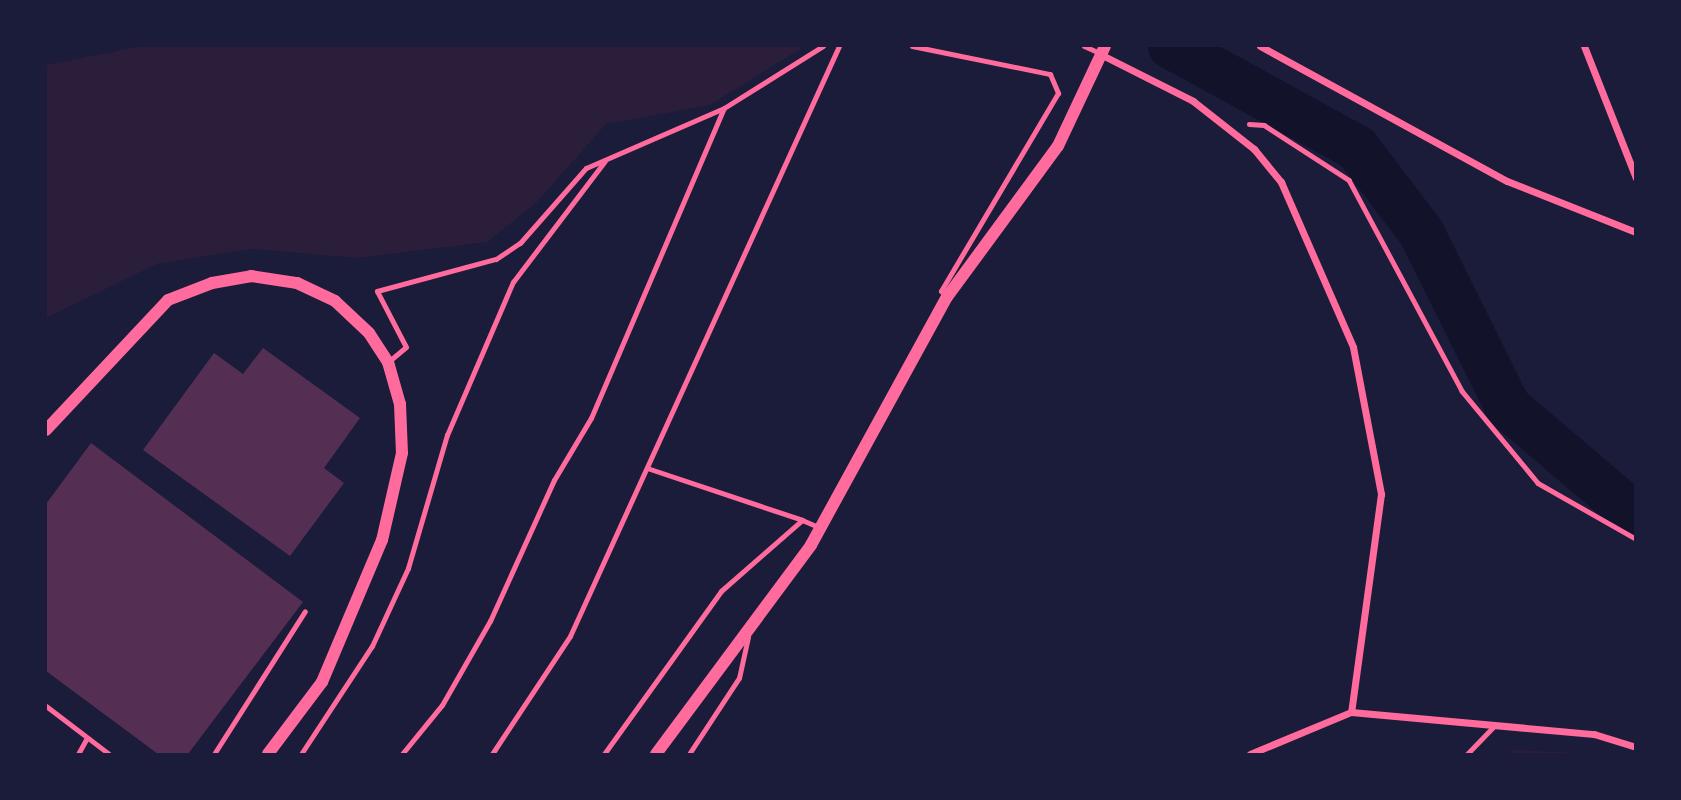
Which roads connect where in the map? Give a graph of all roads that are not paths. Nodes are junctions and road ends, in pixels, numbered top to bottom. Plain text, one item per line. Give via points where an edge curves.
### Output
1 (822, 46) edge
2 (839, 46) edge
3 (912, 46) edge
4 (1084, 46) edge
5 (1260, 46) edge
6 (1584, 46) edge
7 (1104, 50) edge
8 (724, 108) junction
9 (605, 160) junction
10 (1636, 178) edge
11 (1636, 232) edge
12 (947, 297) junction
13 (388, 362) junction
14 (46, 430) edge
15 (647, 468) junction
16 (802, 520) junction
17 (821, 528) junction
18 (305, 611) dead end
19 (749, 631) junction
20 (46, 706) edge
21 (1351, 712) junction
22 (1495, 725) junction
23 (87, 738) junction
24 (1636, 747) edge
25 (78, 754) edge
26 (108, 754) edge
27 (214, 754) edge
28 (268, 754) edge
29 (301, 754) edge
30 (402, 754) edge
31 (492, 754) edge
32 (604, 754) edge
33 (656, 754) edge
34 (690, 754) edge
35 (1250, 754) edge
36 (1467, 754) edge

1 - 8 lane
2 - 15 lane
3 - 12 lane via 1050,74 1058,93 941,291
4 - 7 lane
5 - 11 street via 1507,181
6 - 10 street
7 - 12 street via 1058,146
7 - 21 street via 1227,123 1281,182 1353,347 1381,494
8 - 9 lane
8 - 30 lane via 591,418 554,480 490,621 442,705
9 - 13 lane via 586,168 520,243 496,259 377,291 406,347
9 - 29 lane via 513,282 447,435 403,579 372,646
12 - 17 street
13 - 14 street via 369,332 335,301 297,283 251,276 212,283 168,300
13 - 28 street via 400,404 402,453 382,540 321,682
15 - 16 lane
15 - 31 lane via 570,636
16 - 17 lane
16 - 32 lane via 721,591
17 - 19 street
18 - 27 lane
19 - 33 street
19 - 34 lane via 739,678
20 - 23 lane
21 - 22 street
21 - 35 street
22 - 24 street via 1594,734
22 - 36 lane
23 - 25 lane
23 - 26 lane

